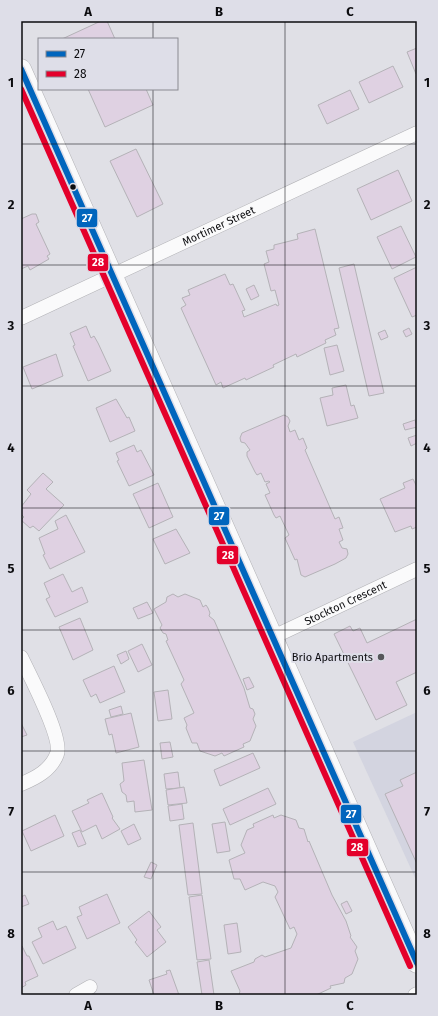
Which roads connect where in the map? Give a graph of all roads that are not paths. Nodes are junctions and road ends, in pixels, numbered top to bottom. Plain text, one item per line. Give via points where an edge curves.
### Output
1 (21, 68) edge
2 (417, 134) edge
3 (112, 275) junction
4 (21, 318) edge
5 (417, 568) edge
6 (273, 637) junction
7 (21, 657) edge
8 (21, 784) edge
9 (417, 963) edge
10 (90, 986) dead end
11 (76, 995) edge

1 - 3 main road
2 - 3 street, Mortimer Street
3 - 4 street, Mortimer Street
3 - 6 main road
5 - 6 street, Stockton Crescent
6 - 9 main road
7 - 8 street via 52,724 58,752 49,769
10 - 11 street

